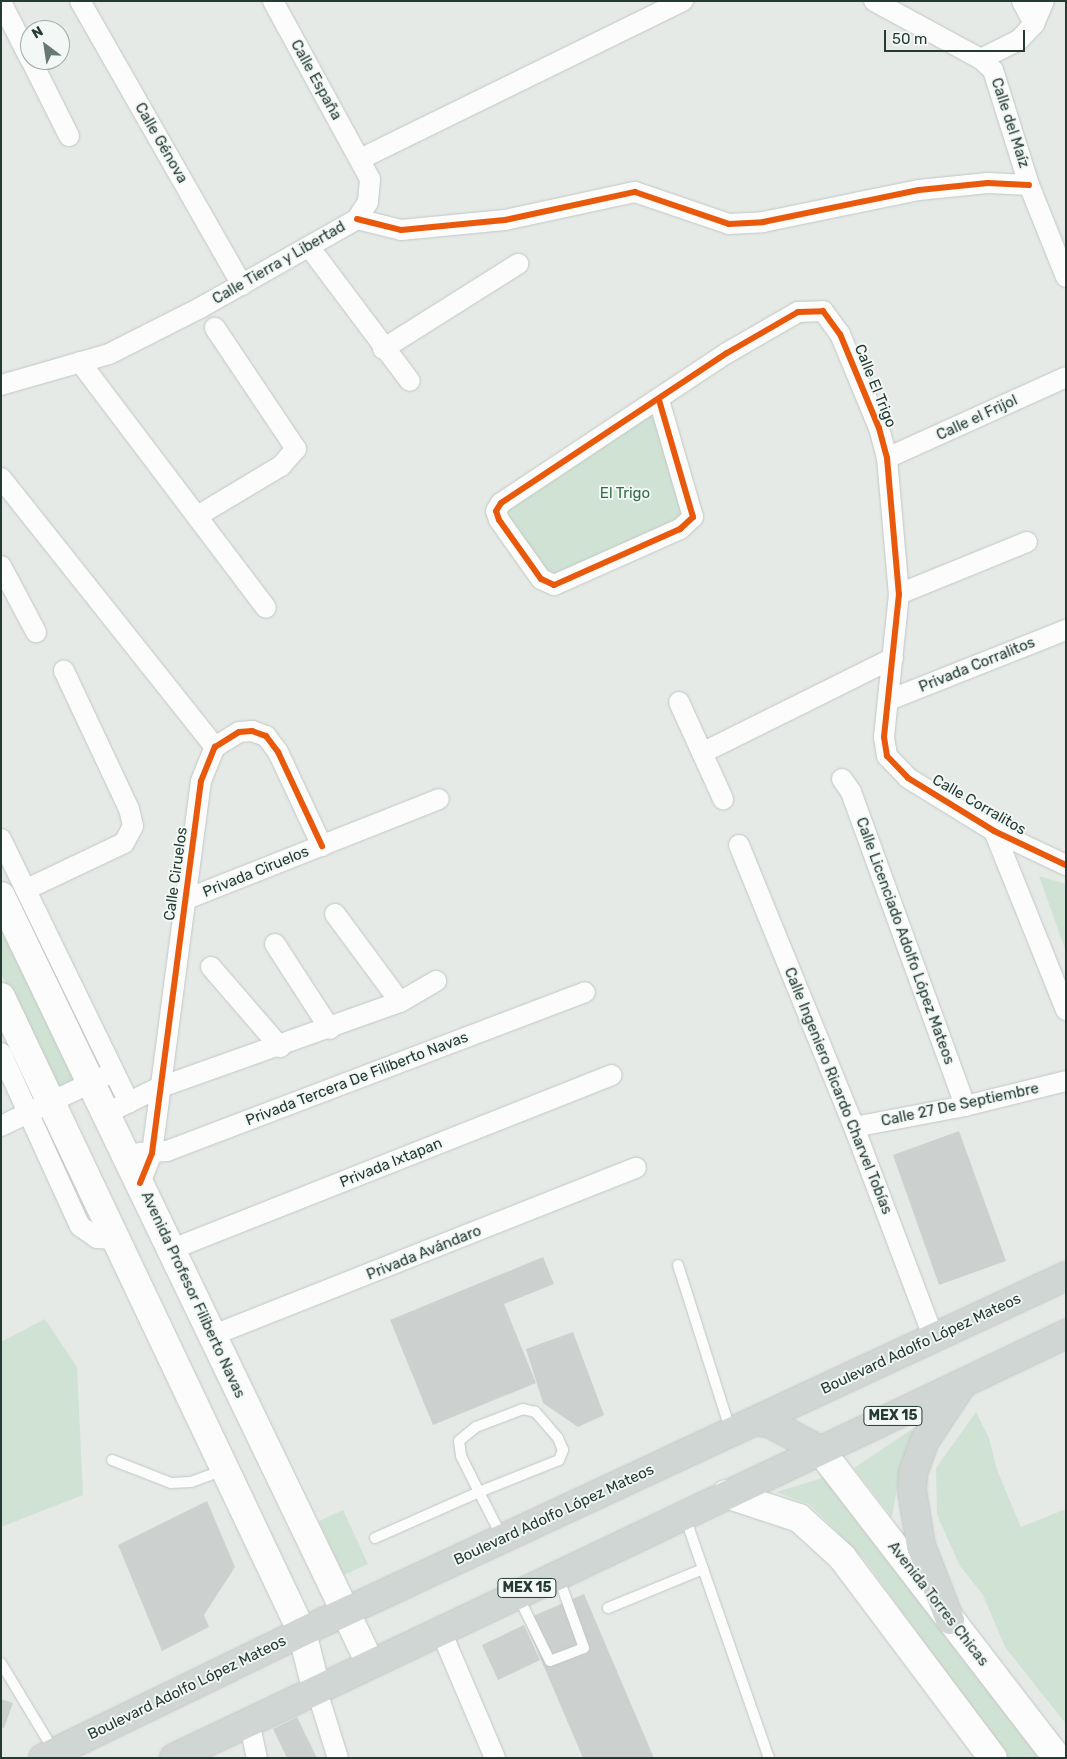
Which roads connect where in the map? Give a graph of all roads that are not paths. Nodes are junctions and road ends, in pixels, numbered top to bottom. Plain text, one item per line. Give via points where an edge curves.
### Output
1 (80, 1) edge
2 (273, 1) edge
3 (683, 1) edge
4 (874, 1) edge
5 (1022, 1) edge
6 (1044, 1) edge
7 (1, 2) edge
8 (1034, 24) junction
9 (20, 39) edge
10 (981, 59) junction
11 (36, 70) edge
12 (69, 136) dead end
13 (360, 159) junction
14 (1030, 185) junction
15 (357, 219) junction
16 (310, 248) junction
17 (518, 264) dead end
18 (1066, 277) edge
19 (242, 285) junction
20 (215, 328) dead end
21 (383, 349) junction
22 (80, 362) junction
23 (1066, 377) edge
24 (410, 381) dead end
25 (1, 385) edge
26 (658, 400) junction
27 (887, 458) junction
28 (1, 478) edge
29 (199, 515) junction
30 (1027, 542) dead end
31 (1, 566) edge
32 (899, 594) junction
33 (266, 608) dead end
34 (1066, 630) edge
35 (36, 632) dead end
36 (893, 658) junction
37 (64, 671) dead end
38 (889, 700) junction
39 (679, 702) dead end
40 (215, 747) junction
41 (702, 752) junction
42 (887, 756) joint
43 (842, 779) dead end
44 (723, 798) dead end
45 (439, 799) dead end
46 (994, 831) junction
47 (1, 838) edge
48 (739, 845) dead end
49 (322, 846) junction
50 (1066, 865) edge
51 (27, 890) junction
52 (1, 896) edge
53 (184, 900) junction
54 (334, 914) dead end
55 (275, 944) dead end
56 (211, 967) dead end
57 (436, 981) dead end
58 (585, 992) dead end
59 (1, 996) edge
60 (400, 1002) junction
61 (1066, 1010) edge
62 (330, 1029) junction
63 (280, 1048) junction
64 (1, 1053) edge
65 (612, 1075) dead end
66 (103, 1077) junction
67 (1066, 1081) edge
68 (158, 1088) junction
69 (41, 1106) junction
70 (965, 1106) junction
71 (117, 1108) junction
72 (1, 1126) edge
73 (854, 1127) junction
74 (139, 1153) junction
75 (636, 1168) dead end
76 (170, 1250) junction
77 (678, 1265) dead end
78 (1066, 1276) edge
79 (1066, 1334) edge
80 (211, 1336) junction
81 (934, 1338) junction
82 (965, 1382) junction
83 (756, 1421) junction
84 (731, 1433) junction
85 (820, 1450) junction
86 (112, 1460) dead end
87 (224, 1470) junction
88 (479, 1492) junction
89 (726, 1494) junction
90 (684, 1514) junction
91 (375, 1538) dead end
92 (503, 1539) junction
93 (703, 1569) junction
94 (558, 1574) junction
95 (517, 1593) junction
96 (608, 1608) dead end
97 (347, 1611) junction
98 (950, 1620) junction
99 (440, 1629) junction
100 (302, 1632) junction
101 (1, 1663) edge
102 (370, 1663) junction
103 (316, 1688) junction
104 (249, 1721) junction
105 (49, 1755) edge
106 (174, 1758) edge
107 (257, 1758) edge
108 (338, 1758) edge
109 (495, 1758) edge
110 (769, 1758) edge
111 (993, 1758) edge
112 (1057, 1758) edge

1 - 19 street, Calle Génova
2 - 13 street, Calle España
3 - 13 street
4 - 10 street, Calle del Maíz
5 - 8 street
6 - 8 street
7 - 9 street
8 - 10 street via 1013,44
10 - 14 street, Calle del Maíz via 999,80
11 - 12 street
13 - 15 street, Calle Tierra y Libertad via 370,180 370,194
14 - 15 street via 988,183 919,190 763,222 729,224 635,192 505,220 466,224 401,230
14 - 18 street, Calle del Maíz
15 - 16 street, Calle Tierra y Libertad
16 - 19 street, Calle Tierra y Libertad
16 - 21 street
17 - 21 street
19 - 22 street, Calle Tierra y Libertad via 109,354
20 - 29 street via 296,449 281,466
21 - 24 street
22 - 25 street, Calle Tierra y Libertad
22 - 29 street
23 - 27 street, Calle el Frijol
26 - 26 street, Calle El Trigo via 693,517 680,529 554,585 546,584 498,520 496,511 508,498
26 - 27 street, Calle El Trigo via 781,321 798,312 823,311 840,334 880,428
27 - 32 street, Calle El Trigo
28 - 40 street
29 - 33 street
30 - 32 street
31 - 35 street
32 - 36 street, Calle El Trigo
34 - 38 street, Privada Corralitos
36 - 38 street, Calle El Trigo
36 - 41 street
37 - 51 street via 129,809 133,826 124,843
38 - 42 street, Calle El Trigo via 884,737
39 - 41 street
40 - 49 street via 240,732 252,731 266,736 278,752
40 - 53 street, Calle Ciruelos via 201,781
41 - 44 street
42 - 46 street, Calle Corralitos via 908,778
43 - 70 street, Calle Licenciado Adolfo López Mateos via 851,792
45 - 49 street, Privada Ciruelos
46 - 50 street, Calle Corralitos
46 - 61 street
47 - 51 street
48 - 73 street, Calle Ingeniero Ricardo Charvel Tobías
49 - 53 street, Privada Ciruelos
51 - 66 street
52 - 66 main road, Avenida Profesor Filiberto Navas
53 - 68 street, Calle Ciruelos
54 - 60 street
55 - 62 street
56 - 63 street
57 - 60 street
58 - 74 street, Privada Tercera De Filiberto Navas via 167,1151
59 - 69 main road
60 - 62 street
62 - 63 street
63 - 68 street
64 - 69 street
65 - 76 street, Privada Ixtapan
66 - 69 street
66 - 71 main road, Avenida Profesor Filiberto Navas
67 - 70 street, Calle 27 De Septiembre
68 - 71 street
68 - 74 street, Calle Ciruelos
69 - 72 street
69 - 87 main road via 114,1238
70 - 73 street, Calle 27 De Septiembre
71 - 74 main road, Avenida Profesor Filiberto Navas
73 - 81 street, Calle Ingeniero Ricardo Charvel Tobías
74 - 76 main road, Avenida Profesor Filiberto Navas via 140,1183
75 - 80 street, Privada Avándaro
76 - 80 main road, Avenida Profesor Filiberto Navas
77 - 84 lane
78 - 81 main road, Boulevard Adolfo López Mateos
79 - 82 main road, MEX 15
80 - 97 main road, Avenida Profesor Filiberto Navas
81 - 83 main road, Boulevard Adolfo López Mateos
82 - 85 main road, MEX 15
82 - 98 main road via 941,1411 924,1442 913,1473 912,1491 921,1546
83 - 84 main road, Boulevard Adolfo López Mateos
83 - 85 main road via 770,1424
84 - 92 main road, Boulevard Adolfo López Mateos
85 - 89 main road, MEX 15
85 - 98 main road, Avenida Torres Chicas
86 - 87 lane via 171,1483 191,1482
87 - 100 main road
88 - 88 lane via 461,1456 461,1437 501,1414 523,1409 535,1412 558,1438 562,1457
88 - 91 lane
88 - 92 lane
89 - 90 main road, MEX 15
89 - 111 main road via 786,1511 831,1546
90 - 93 lane
90 - 94 main road, MEX 15
92 - 97 main road, Boulevard Adolfo López Mateos
93 - 96 lane
93 - 110 lane
94 - 95 main road, MEX 15
94 - 95 lane via 584,1648 550,1661
95 - 99 main road, MEX 15
97 - 100 main road, Boulevard Adolfo López Mateos
97 - 102 main road, Avenida Profesor Filiberto Navas
98 - 112 main road, Avenida Torres Chicas
99 - 102 main road, MEX 15
99 - 109 street
100 - 103 main road
100 - 105 main road, Boulevard Adolfo López Mateos
101 - 105 lane
102 - 103 main road, MEX 15
103 - 104 main road, MEX 15
103 - 108 street
104 - 106 main road, MEX 15
104 - 107 street

